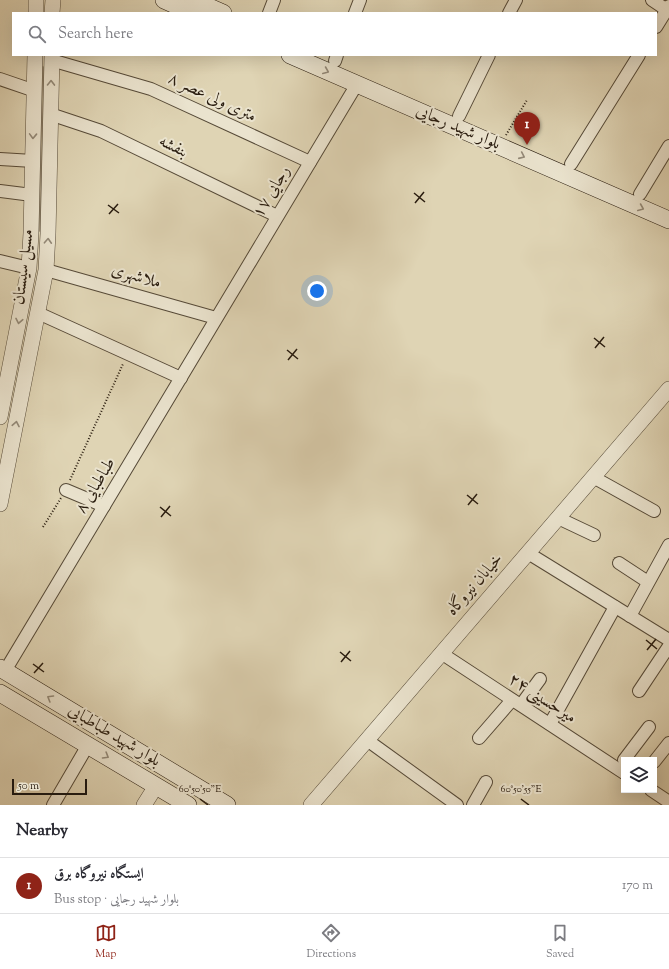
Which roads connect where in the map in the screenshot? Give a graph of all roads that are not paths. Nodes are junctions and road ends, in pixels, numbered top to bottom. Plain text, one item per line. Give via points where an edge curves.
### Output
1 (36, 0) edge
2 (53, 0) edge
3 (164, 0) edge
4 (274, 0) edge
5 (360, 0) edge
6 (516, 0) edge
7 (652, 0) edge
8 (195, 4) edge
9 (668, 8) edge
10 (36, 12) edge
11 (52, 12) edge
12 (220, 12) edge
13 (269, 12) edge
14 (355, 12) edge
15 (510, 12) edge
16 (657, 25) edge
17 (35, 56) edge
18 (292, 56) edge
19 (489, 56) edge
20 (638, 56) edge
21 (330, 57) edge
22 (51, 58) edge
23 (0, 79) edge
24 (357, 84) junction
25 (35, 92) junction
26 (50, 114) junction
27 (457, 121) junction
28 (669, 146) edge
29 (0, 160) edge
30 (33, 161) junction
31 (310, 162) junction
32 (572, 164) junction
33 (0, 191) edge
34 (640, 194) junction
35 (32, 195) junction
36 (669, 207) edge
37 (277, 216) junction
38 (669, 220) edge
39 (0, 261) edge
40 (29, 268) junction
41 (46, 270) junction
42 (38, 313) junction
43 (216, 318) junction
44 (181, 378) junction
45 (667, 396) edge
46 (0, 417) edge
47 (593, 478) junction
48 (66, 490) road end
49 (0, 504) edge
50 (104, 506) junction
51 (654, 511) dead end
52 (558, 518) junction
53 (594, 536) dead end
54 (669, 545) edge
55 (528, 553) junction
56 (619, 563) dead end
57 (648, 582) junction
58 (615, 607) junction
59 (630, 616) junction
60 (669, 640) edge
61 (669, 646) edge
62 (441, 653) junction
63 (2, 670) edge
64 (540, 679) dead end
65 (639, 691) dead end
66 (0, 693) edge
67 (516, 702) junction
68 (550, 724) junction
69 (649, 727) dead end
70 (479, 738) dead end
71 (367, 740) junction
72 (669, 743) edge
73 (88, 745) junction
74 (629, 757) edge
75 (657, 758) edge
76 (621, 765) edge
77 (486, 782) dead end
78 (156, 786) junction
79 (656, 793) edge
80 (669, 802) edge
81 (53, 805) edge
82 (144, 805) edge
83 (188, 805) edge
84 (228, 805) edge
85 (311, 805) edge
86 (457, 805) edge
87 (473, 805) edge

1 - 10 street
2 - 11 street
3 - 8 main road
4 - 13 street
5 - 14 street
6 - 15 street
7 - 9 street
8 - 12 main road
9 - 16 street
17 - 25 street, مسیل سیستان
18 -> 24 main road, بلوار شهید رجایی
19 - 27 street
20 - 32 street
21 - 27 main road, بلوار شهید رجایی
26 -> 22 street, مسیل سیستان
22 - 31 street, ۸ متری ولی عصر via 151,89
23 - 25 street
24 - 27 main road, بلوار شهید رجایی
24 - 31 street, رجایی ۱۷
25 -> 30 street, مسیل سیستان
26 - 37 street, بنفشه via 101,131
41 -> 26 street, مسیل سیستان
27 - 32 main road, بلوار شهید رجایی via 505,136
27 -> 38 main road, بلوار شهید رجایی
28 - 34 street
29 - 30 street
30 - 35 street, مسیل سیستان
31 - 37 street, رجایی ۱۷
32 - 34 main road, بلوار شهید رجایی
33 - 35 street
34 - 36 main road, بلوار شهید رجایی
35 - 40 street, مسیل سیستان
37 - 43 street, رجایی ۱۷
39 - 40 street
40 -> 46 street, مسیل سیستان
41 - 42 street, مسیل سیستان
41 - 43 street, ملاشهری
42 - 44 street
49 -> 42 street, مسیل سیستان
43 - 44 street, طباطبایی ۸
44 - 50 street, طباطبایی ۸
45 - 47 street, خیابان نیروگاه
47 - 51 street
47 - 52 street, خیابان نیروگاه
48 - 50 street
50 - 63 street, طباطبایی ۸
52 - 53 street
52 - 55 street, خیابان نیروگاه
54 - 57 street
55 - 58 street
55 - 62 street, خیابان نیروگاه
56 - 57 street
57 - 59 street
58 - 59 street
58 - 68 street
59 - 60 street
61 - 65 street
62 - 67 street, میرحسینی ۲۴
62 - 71 street, خیابان نیروگاه
84 -> 63 main road, بلوار شهید طباطبایی
64 - 67 street
66 - 73 main road, بلوار شهید طباطبایی
67 - 68 street, میرحسینی ۲۴
67 - 70 street
68 - 76 street, میرحسینی ۲۴
69 - 74 street
71 - 85 street, خیابان نیروگاه
71 - 86 street
72 - 75 street
73 -> 78 main road, بلوار شهید طباطبایی
73 - 81 street
77 - 87 street
78 - 82 street
78 - 83 main road, بلوار شهید طباطبایی
79 - 80 street

